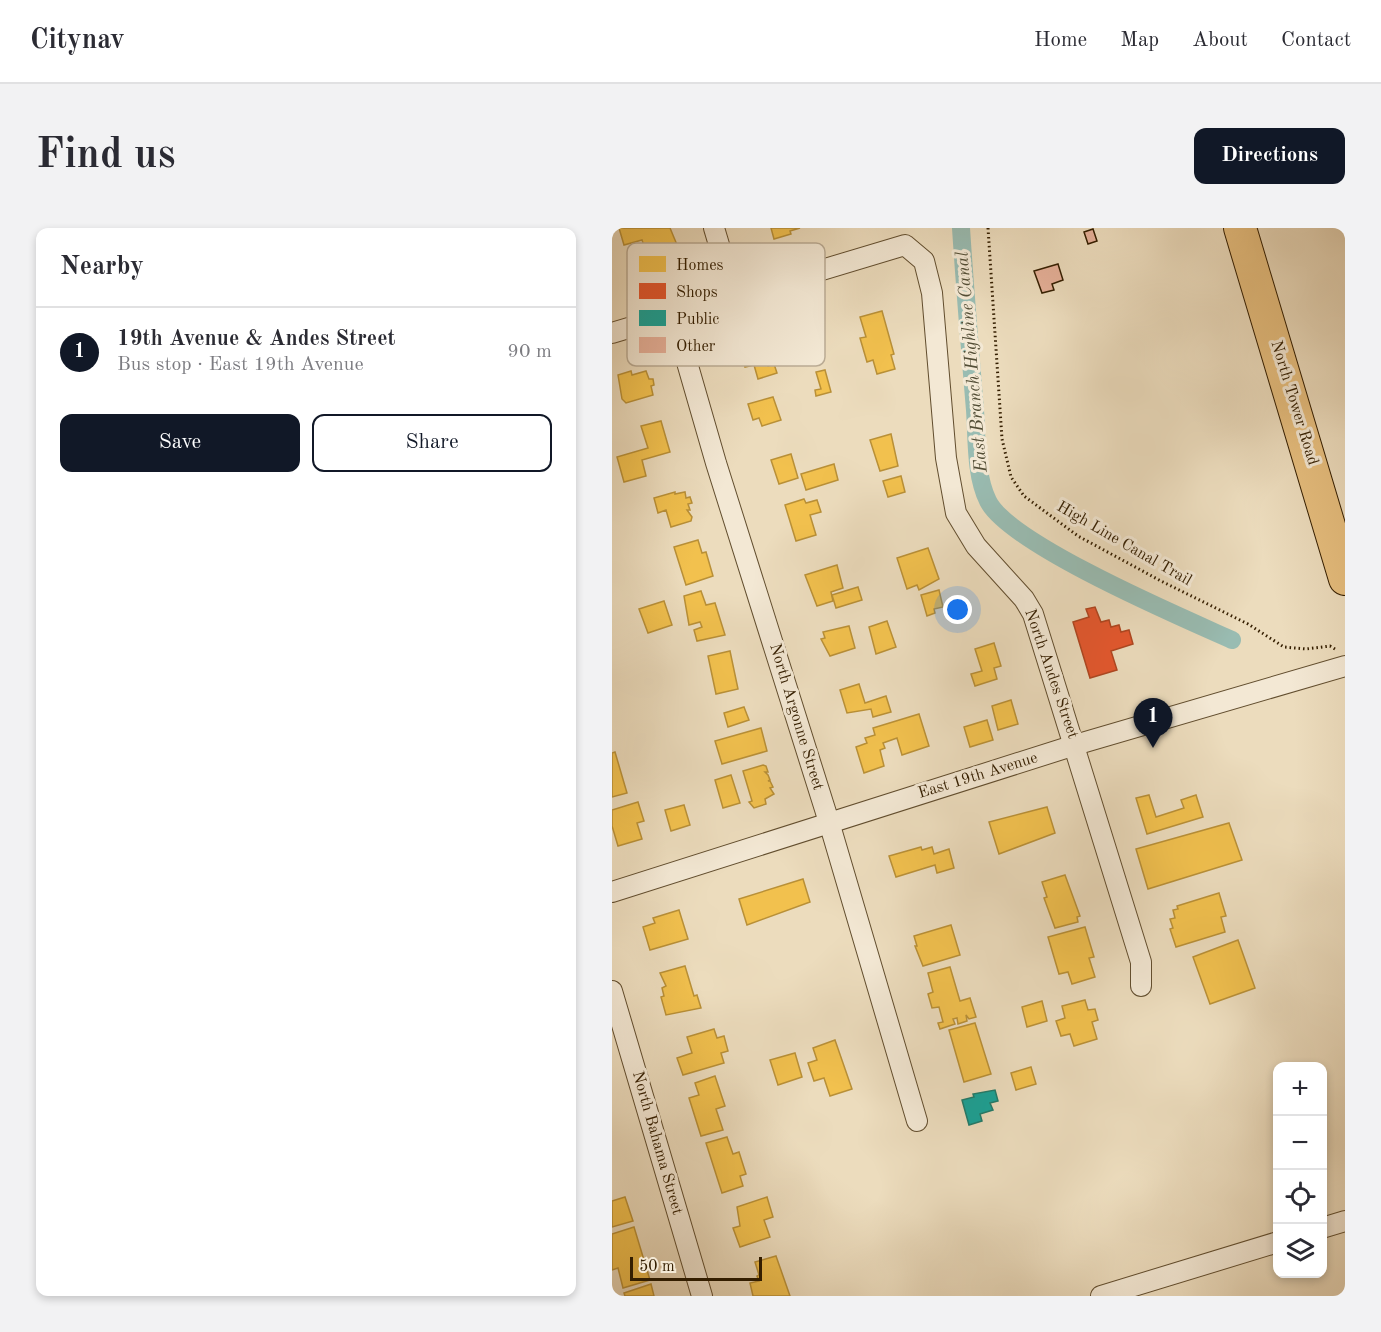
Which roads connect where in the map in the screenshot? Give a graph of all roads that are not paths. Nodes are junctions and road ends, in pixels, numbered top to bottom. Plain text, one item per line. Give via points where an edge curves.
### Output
1 (714, 228) edge
2 (1240, 228) edge
3 (718, 243) edge
4 (825, 268) edge
5 (627, 328) edge
6 (612, 333) edge
7 (688, 366) edge
8 (1345, 579) edge
9 (1345, 666) edge
10 (1076, 745) junction
11 (830, 822) junction
12 (612, 892) edge
13 (1141, 986) dead end
14 (612, 991) edge
15 (917, 1120) dead end
16 (1345, 1221) edge
17 (1327, 1227) edge
18 (1273, 1244) edge
19 (702, 1296) edge
20 (1101, 1296) edge

1 - 3 street
2 - 8 main road, North Tower Road
4 - 10 street, North Andes Street via 905,244 924,261 932,293 946,458 956,513 976,546 1033,614
5 - 6 street
7 - 11 street, North Argonne Street
9 - 10 street, East 19th Avenue
10 - 11 street, East 19th Avenue
10 - 13 street, North Andes Street via 1141,962
11 - 12 street, East 19th Avenue
11 - 15 street, North Argonne Street
14 - 19 street, North Bahama Street
16 - 17 street
18 - 20 street

